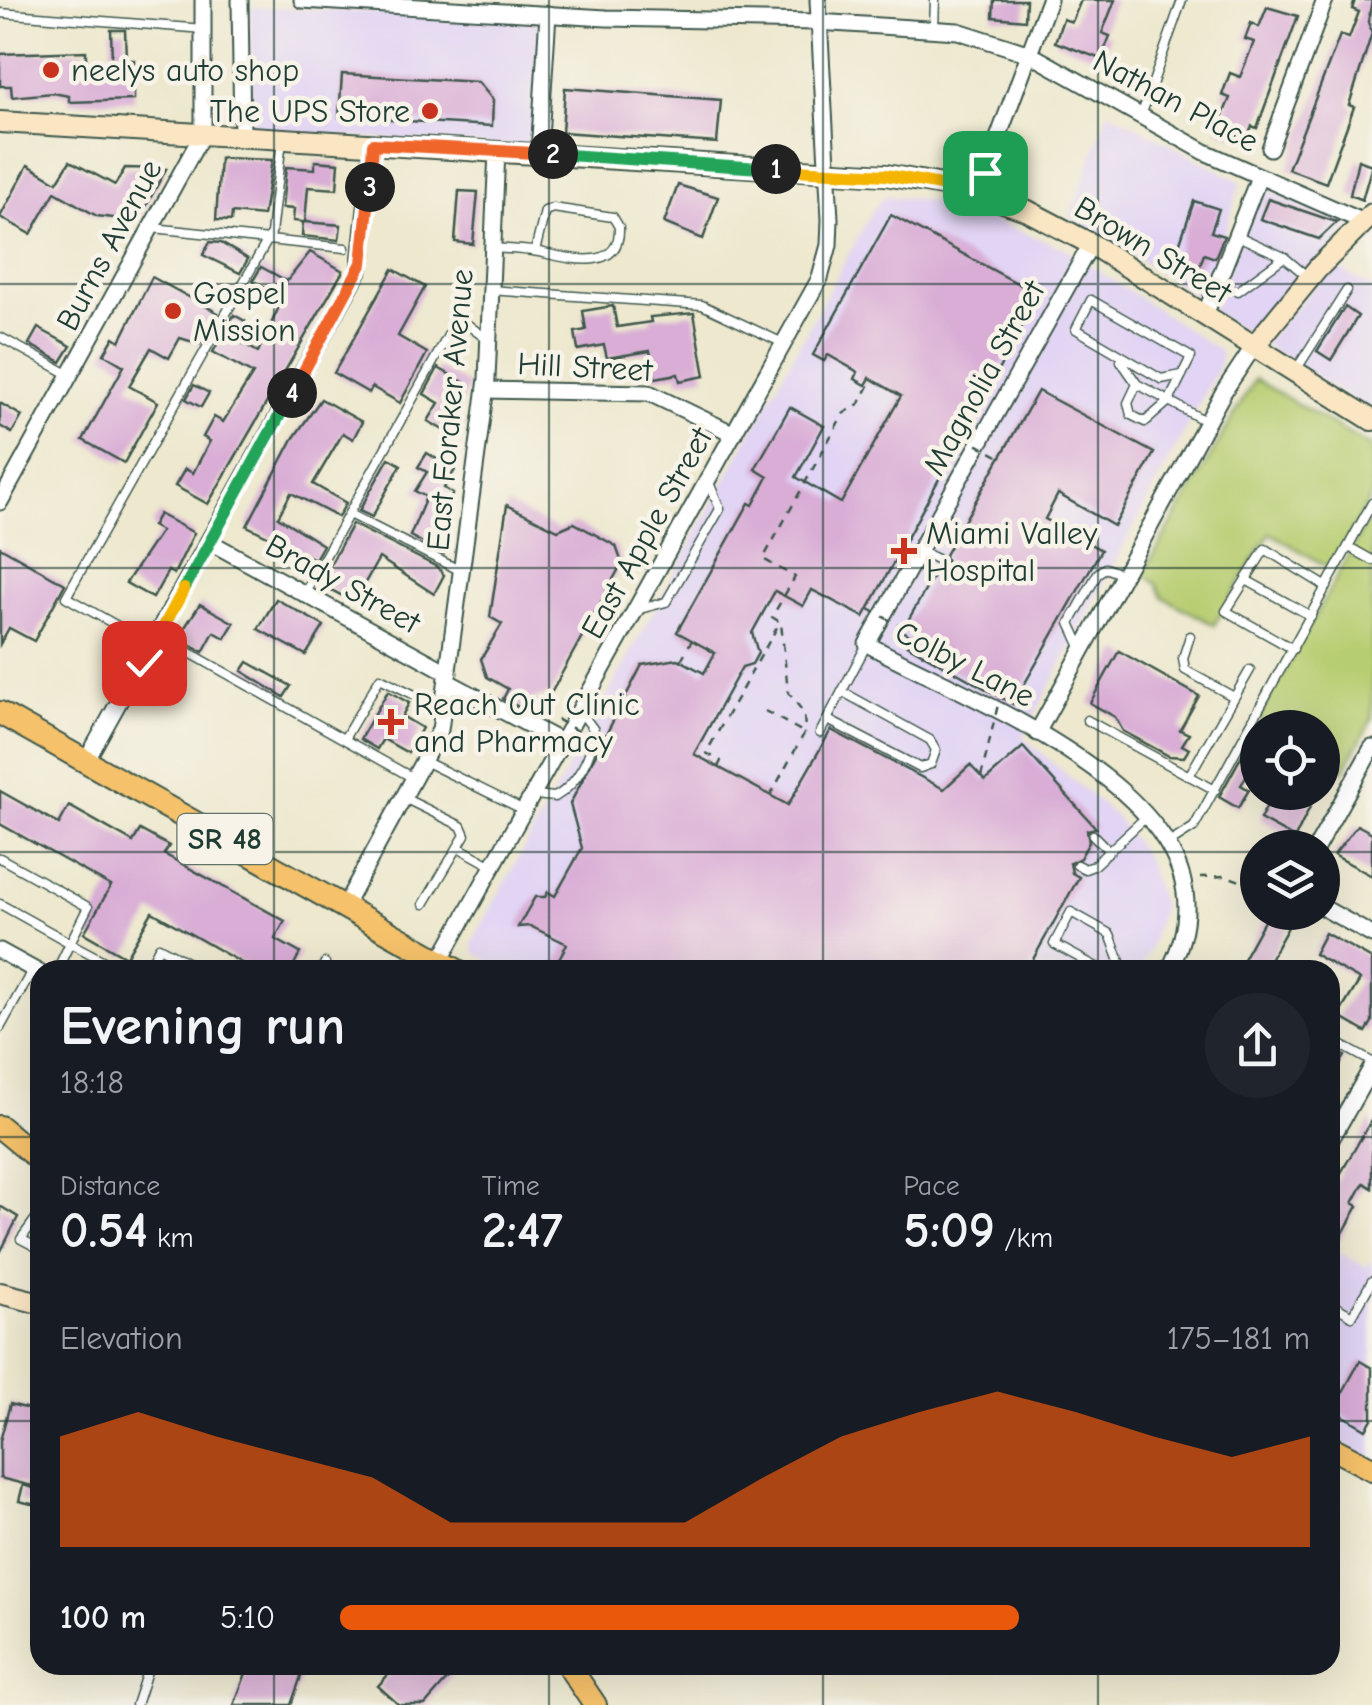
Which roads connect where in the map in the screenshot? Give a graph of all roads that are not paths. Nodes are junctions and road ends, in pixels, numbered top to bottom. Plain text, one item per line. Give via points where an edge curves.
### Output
1 (204, 0) edge
2 (240, 0) edge
3 (302, 0) edge
4 (818, 0) edge
5 (935, 0) edge
6 (1049, 0) edge
7 (1182, 0) edge
8 (1325, 0) edge
9 (0, 13) edge
10 (548, 14) junction
11 (817, 22) junction
12 (934, 28) junction
13 (204, 29) junction
14 (1030, 54) junction
15 (1141, 116) junction
16 (0, 122) edge
17 (203, 134) junction
18 (242, 136) junction
19 (282, 139) junction
20 (373, 144) junction
21 (1270, 148) dead end
22 (497, 151) junction
23 (539, 153) junction
24 (826, 171) junction
25 (1259, 177) junction
26 (978, 192) junction
27 (1368, 218) edge
28 (153, 228) junction
29 (1236, 234) junction
30 (267, 242) junction
31 (1091, 244) junction
32 (345, 248) dead end
33 (492, 248) junction
34 (535, 251) junction
35 (1284, 257) junction
36 (1309, 278) junction
37 (1217, 284) junction
38 (490, 290) junction
39 (1347, 290) dead end
40 (1204, 315) junction
41 (0, 336) edge
42 (488, 341) junction
43 (784, 344) junction
44 (1254, 346) junction
45 (1118, 356) junction
46 (1295, 372) junction
47 (70, 374) junction
48 (1182, 375) junction
49 (1137, 384) junction
50 (486, 390) junction
51 (1169, 401) junction
52 (1372, 420) edge
53 (1207, 422) junction
54 (734, 434) junction
55 (708, 480) junction
56 (0, 502) edge
57 (1372, 504) edge
58 (349, 514) junction
59 (210, 542) junction
60 (1349, 547) junction
61 (920, 551) junction
62 (1372, 560) edge
63 (941, 562) dead end
64 (462, 572) junction
65 (1124, 575) junction
66 (1246, 580) junction
67 (1327, 587) junction
68 (304, 594) junction
69 (636, 610) junction
70 (1311, 616) junction
71 (158, 635) junction
72 (1190, 636) dead end
73 (867, 644) junction
74 (1293, 649) junction
75 (1082, 650) junction
76 (941, 664) dead end
77 (1250, 670) dead end
78 (448, 677) junction
79 (933, 680) junction
80 (843, 692) junction
81 (1234, 698) junction
82 (444, 709) junction
83 (580, 711) junction
84 (828, 720) junction
85 (1086, 720) dead end
86 (3, 722) edge
87 (820, 733) dead end
88 (1037, 733) junction
89 (344, 739) junction
90 (563, 743) junction
91 (1372, 748) edge
92 (86, 760) junction
93 (426, 762) junction
94 (1189, 776) junction
95 (417, 780) junction
96 (1214, 790) junction
97 (534, 795) junction
98 (406, 798) junction
99 (1145, 810) junction
100 (526, 811) junction
101 (1326, 830) edge
102 (1093, 835) dead end
103 (1169, 843) junction
104 (458, 847) junction
105 (1108, 850) junction
106 (0, 858) edge
107 (1076, 864) dead end
108 (494, 867) junction
109 (0, 904) edge
110 (424, 904) dead end
111 (344, 907) junction
112 (1340, 917) edge
113 (1372, 934) edge
114 (70, 943) junction
115 (0, 951) edge
116 (62, 960) edge
117 (102, 960) edge
118 (152, 960) edge
119 (184, 960) edge
120 (432, 960) edge
121 (448, 960) edge
122 (1084, 960) edge
123 (1119, 960) edge
124 (1171, 960) edge
125 (30, 968) edge
126 (30, 980) edge
127 (0, 1028) edge
128 (1340, 1045) edge
129 (1372, 1065) edge
130 (1340, 1123) edge
131 (0, 1127) edge
132 (30, 1152) edge
133 (30, 1227) edge
134 (30, 1244) edge
135 (1372, 1281) edge
136 (0, 1293) edge
137 (30, 1300) edge
138 (1340, 1309) edge
139 (1340, 1451) edge
140 (1371, 1467) edge
141 (146, 1675) edge
142 (576, 1675) edge
143 (577, 1675) edge
144 (136, 1705) edge
145 (595, 1705) edge
146 (607, 1705) edge

1 - 13 street, Burns Avenue
2 - 18 street
3 - 10 street, Nathan Place
4 - 11 street, East Apple Street
5 - 12 lane
6 - 14 street
7 - 15 lane
8 - 21 street
9 - 13 lane
10 - 11 street, Nathan Place
10 - 23 street
11 - 12 street, Nathan Place
11 - 24 street, East Apple Street
12 - 14 street, Nathan Place
13 - 17 street, Burns Avenue
14 - 15 street, Nathan Place
14 - 26 street
15 - 25 street, Nathan Place
16 - 17 street, Brown Street
17 - 18 street, Brown Street
17 - 28 street, Burns Avenue
18 - 19 street, Brown Street
19 - 20 street, Brown Street
19 - 30 lane
20 - 22 street, Brown Street
20 - 59 street via 361,266
22 - 23 street, Brown Street
22 - 33 street, East Foraker Avenue
23 - 24 street, Brown Street
24 - 26 street, Brown Street
24 - 43 street, East Apple Street via 830,245
25 - 27 street, Nathan Place
25 - 29 street
26 - 31 street, Brown Street
27 - 36 street
28 - 30 lane
28 - 47 street, Burns Avenue
29 - 35 lane
29 - 37 street
30 - 32 lane
30 - 71 lane via 66,597 137,636
31 - 40 street, Brown Street
31 - 61 street, Magnolia Street
33 - 34 lane
33 - 38 street, East Foraker Avenue
34 - 34 lane via 600,259 612,252 620,227 613,218 553,208 544,211
35 - 36 lane
35 - 37 lane via 1238,291
36 - 44 street
37 - 40 street
38 - 42 street, East Foraker Avenue
38 - 43 lane via 702,304
39 - 46 lane
40 - 44 street, Brown Street
41 - 47 lane
42 - 50 street, East Foraker Avenue
42 - 58 lane via 468,324 450,332
43 - 54 street, East Apple Street
44 - 46 street, Brown Street
44 - 53 street
45 - 48 lane via 1162,380
45 - 48 lane via 1076,328 1091,300 1191,357
45 - 49 lane
46 - 52 street, Brown Street
47 - 56 street, Burns Avenue
48 - 51 lane
49 - 51 lane
49 - 51 lane via 1128,402 1131,414 1145,422
50 - 54 street, Hill Street via 649,393
50 - 64 street, East Foraker Avenue
51 - 53 lane
53 - 65 street
54 - 55 street, East Apple Street
55 - 69 street, East Apple Street
55 - 69 lane via 720,509 666,602
57 - 60 lane
58 - 64 lane
58 - 68 lane
59 - 68 street, Brady Street
59 - 71 street
60 - 62 lane
60 - 67 lane
61 - 63 lane
61 - 73 street, Magnolia Street
64 - 78 street, East Foraker Avenue
65 - 75 street
65 - 75 lane via 1105,568 1079,606 1070,624
66 - 67 lane via 1265,550
66 - 70 lane
66 - 74 lane via 1226,612
67 - 70 lane
68 - 78 street, Brady Street
69 - 83 street, East Apple Street
70 - 74 lane
71 - 89 lane
71 - 92 street
72 - 81 lane via 1185,670
73 - 79 street, Colby Lane
73 - 80 lane
74 - 96 lane
75 - 88 street
76 - 79 lane
77 - 81 lane
78 - 82 street, East Foraker Avenue
78 - 90 street, Brady Street
79 - 88 street, Colby Lane
80 - 84 lane
80 - 84 lane via 930,740 936,750 931,764 920,768
81 - 94 lane
82 - 89 lane via 380,678
82 - 93 street, East Foraker Avenue
83 - 90 street, East Apple Street
83 - 97 lane via 594,730 593,740 571,786 556,797
84 - 87 lane
85 - 94 lane
86 - 92 main road, SR 48
88 - 99 street, Colby Lane
89 - 95 lane
90 - 97 street, East Apple Street
91 - 101 street
92 - 111 main road, SR 48
93 - 95 street, East Foraker Avenue
93 - 100 lane
94 - 96 lane
95 - 98 street, East Foraker Avenue
96 - 103 lane via 1194,827
97 - 100 street, East Apple Street
98 - 104 lane via 461,826 465,834
98 - 111 street, East Foraker Avenue
99 - 103 street
99 - 105 lane
100 - 108 street, East Apple Street
102 - 105 lane
103 - 124 street via 1184,916
104 - 108 lane
104 - 110 lane
105 - 107 lane via 1090,868
106 - 114 lane via 88,907
108 - 121 street, East Apple Street
109 - 114 lane
111 - 120 main road, SR 48
112 - 113 street
114 - 116 lane
114 - 117 lane
115 - 125 street
118 - 119 lane via 159,946
122 - 123 lane via 1054,944 1071,912 1110,934
126 - 127 lane
128 - 129 lane
129 - 130 street
131 - 132 main road
133 - 134 lane via 21,1240
135 - 138 lane via 1352,1316
136 - 137 street
139 - 140 main road
141 - 144 lane
142 - 145 main road
143 - 146 main road

